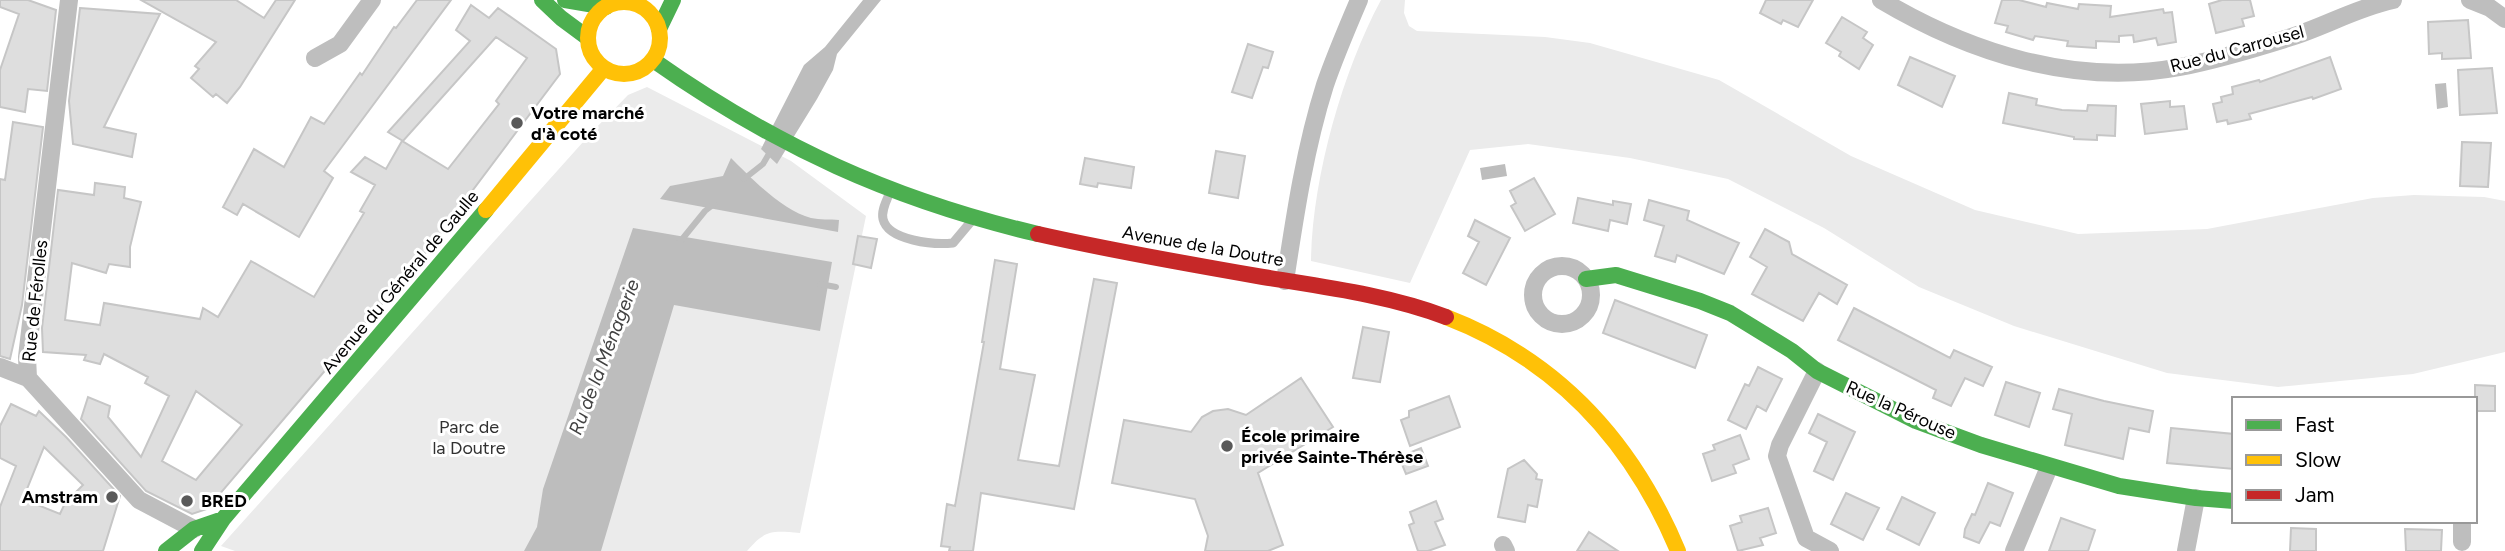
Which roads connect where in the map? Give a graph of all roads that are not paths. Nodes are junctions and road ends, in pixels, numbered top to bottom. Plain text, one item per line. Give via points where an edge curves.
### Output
1 (69, 0) edge
2 (372, 0) edge
3 (542, 0) edge
4 (565, 0) edge
5 (673, 0) edge
6 (1360, 0) edge
7 (1881, 0) edge
8 (2393, 0) edge
9 (2470, 0) edge
10 (630, 1) edge
11 (2491, 4) edge
12 (606, 7) junction
13 (2505, 19) edge
14 (659, 29) junction
15 (588, 38) junction
16 (315, 58) dead end
17 (653, 60) junction
18 (604, 68) junction
19 (890, 190) junction
20 (974, 218) junction
21 (1586, 279) dead end
22 (1285, 281) junction
23 (0, 367) edge
24 (1817, 371) junction
25 (28, 378) junction
26 (2049, 467) junction
27 (2196, 498) junction
28 (2232, 501) edge
29 (223, 519) junction
30 (2462, 523) edge
31 (194, 529) junction
32 (2462, 542) dead end
33 (166, 551) edge
34 (202, 551) edge
35 (1678, 551) edge
36 (1830, 551) edge
37 (2014, 551) edge
38 (2186, 551) edge

1 - 25 street, Rue de Férolles
2 - 16 street via 340,44
3 - 15 main road
4 - 12 main road
5 - 14 main road
6 - 22 street via 1325,86 1304,167
7 - 8 street, Rue du Carrousel via 1956,39 1998,54 2081,72 2124,72 2178,68 2227,56
9 - 11 street
10 - 12 main road
10 - 14 main road via 647,11
11 - 13 street
12 - 15 main road via 590,26
14 - 17 main road
15 - 18 main road via 595,59
17 - 18 main road via 634,73
17 - 19 main road, Avenue de la Doutre via 754,128
18 - 29 main road, Avenue du Général de Gaulle
19 - 20 main road, Avenue de la Doutre
19 - 20 lane via 883,221 908,238 953,243
20 - 22 main road, Avenue de la Doutre via 1070,242
21 - 24 main road, Rue la Pérouse via 1616,275 1700,301 1763,332
22 - 35 main road, Avenue de la Doutre via 1430,312 1494,338 1539,368 1586,408 1623,450 1658,506
23 - 25 street
24 - 26 main road, Rue la Pérouse via 1916,421
24 - 36 street via 1777,456 1803,534
25 - 31 street, Rue de Férolles via 139,499
26 - 27 main road, Rue la Pérouse via 2119,486
26 - 37 street
27 - 28 main road, Rue la Pérouse
27 - 38 street
29 - 31 main road
29 - 34 main road, Avenue du Général de Gaulle
30 - 32 street
31 - 33 main road

